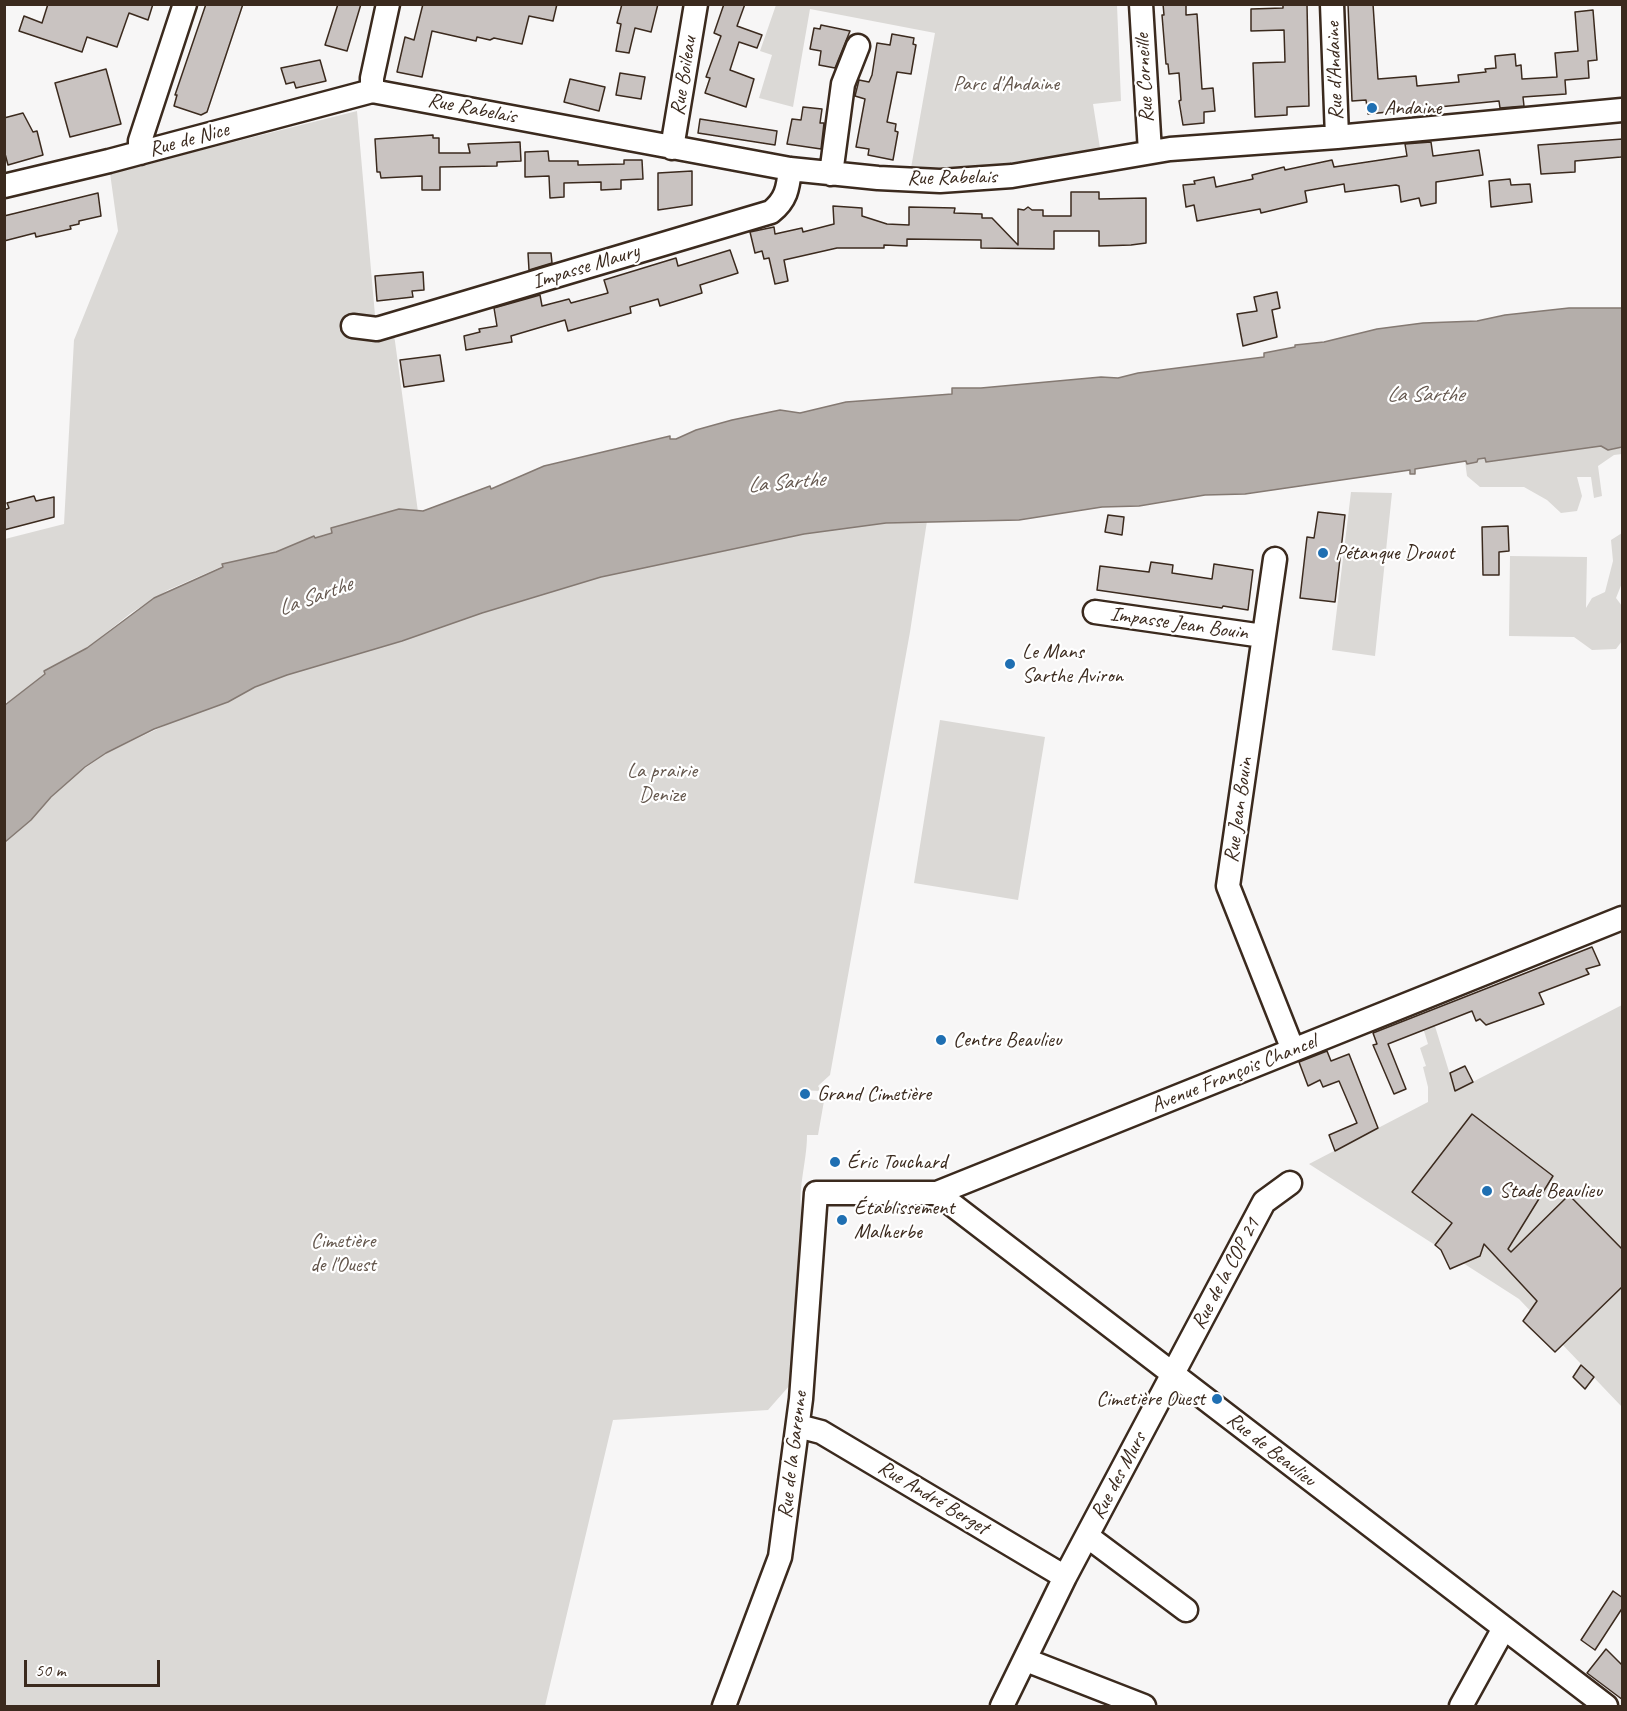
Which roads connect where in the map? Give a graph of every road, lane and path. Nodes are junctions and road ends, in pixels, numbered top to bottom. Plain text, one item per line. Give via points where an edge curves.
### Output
1 (185, 4) edge
2 (388, 4) edge
3 (696, 4) edge
4 (1141, 4) edge
5 (1332, 4) edge
6 (858, 46) dead end
7 (372, 91) junction
8 (1623, 110) edge
9 (1337, 137) junction
10 (672, 148) junction
11 (1149, 152) junction
12 (140, 153) junction
13 (790, 169) junction
14 (831, 174) junction
15 (4, 186) edge
16 (352, 326) dead end
17 (1275, 559) dead end
18 (1095, 612) dead end
19 (1263, 636) junction
20 (1623, 918) edge
21 (1293, 1050) junction
22 (1290, 1183) dead end
23 (827, 1193) joint
24 (936, 1193) junction
25 (1173, 1374) junction
26 (798, 1426) junction
27 (1087, 1536) junction
28 (1065, 1577) junction
29 (1186, 1610) dead end
30 (1504, 1628) junction
31 (1026, 1660) junction
32 (724, 1707) edge
33 (1002, 1707) edge
34 (1144, 1707) edge
35 (1461, 1707) edge
36 (1606, 1707) edge

1 - 12 street via 140,141
2 - 7 street
3 - 10 street, Rue Boileau
4 - 11 street, Rue Corneille
5 - 9 street, Rue d'Andaine
6 - 14 street via 843,84
7 - 10 street, Rue Rabelais
7 - 12 street, Rue de Nice
8 - 9 street, Rue Rabelais
9 - 11 street, Rue Rabelais
10 - 13 street, Rue Rabelais
11 - 14 street, Rue Rabelais via 1012,176 940,181
12 - 15 street, Rue de Nice
13 - 14 street, Rue Rabelais
13 - 16 street, Impasse Maury via 782,203 771,212 377,329
17 - 19 street, Rue Jean Bouin
18 - 19 street, Impasse Jean Bouin
19 - 21 street, Rue Jean Bouin via 1228,886
20 - 21 street, Avenue François Chancel
21 - 24 street, Avenue François Chancel
22 - 25 street, Rue de la COP 21 via 1264,1202
23 - 24 street, Avenue François Chancel
23 - 26 street, Rue de la Garenne
24 - 25 street, Rue de Beaulieu
25 - 27 street, Rue des Murs
25 - 30 street, Rue de Beaulieu
26 - 28 street, Rue André Berget via 821,1432
26 - 32 street, Rue de la Garenne via 780,1557
27 - 28 street, Rue des Murs
27 - 29 street
28 - 31 street, Rue des Murs
30 - 35 street
30 - 36 street, Rue de Beaulieu
31 - 33 street, Rue des Murs
31 - 34 street

